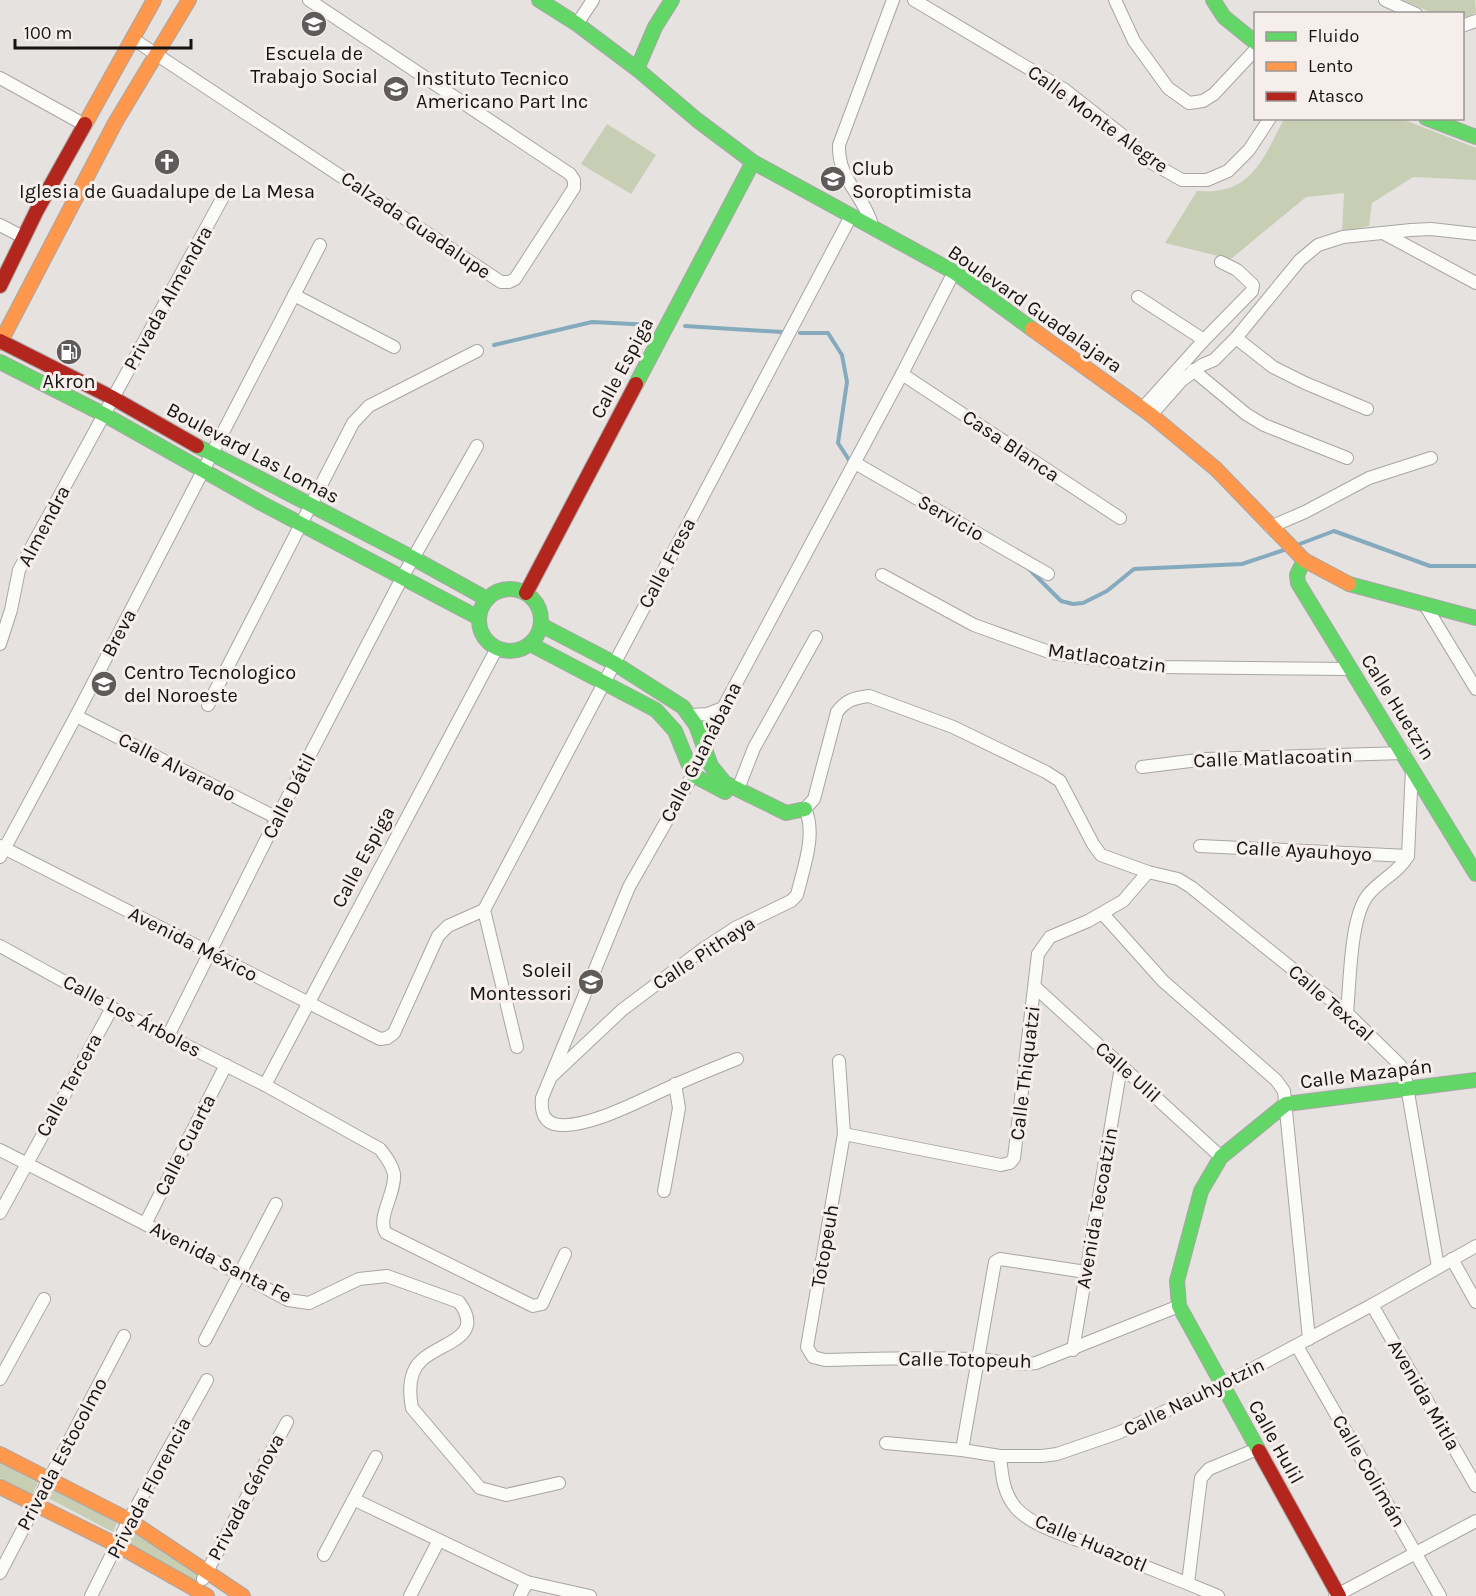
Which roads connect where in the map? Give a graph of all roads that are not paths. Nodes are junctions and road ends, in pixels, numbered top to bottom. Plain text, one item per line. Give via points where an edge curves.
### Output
1 (154, 0) edge
2 (189, 0) edge
3 (309, 0) edge
4 (539, 0) edge
5 (593, 0) edge
6 (672, 0) edge
7 (893, 0) edge
8 (914, 0) edge
9 (1115, 0) edge
10 (1213, 0) edge
11 (1385, 0) edge
12 (1412, 12) edge
13 (577, 24) junction
14 (133, 39) junction
15 (1254, 41) edge
16 (1254, 51) edge
17 (156, 53) junction
18 (637, 69) junction
19 (0, 78) edge
20 (1269, 120) edge
21 (1432, 120) edge
22 (85, 125) junction
23 (1475, 135) edge
24 (753, 162) junction
25 (223, 197) dead end
26 (851, 216) junction
27 (0, 225) edge
28 (873, 228) junction
29 (1384, 234) junction
30 (1476, 234) edge
31 (23, 237) junction
32 (320, 245) dead end
33 (1221, 262) dead end
34 (954, 272) junction
35 (1476, 283) edge
36 (0, 286) edge
37 (294, 295) junction
38 (1138, 297) dead end
39 (1236, 338) junction
40 (1204, 340) junction
41 (0, 342) edge
42 (394, 347) dead end
43 (477, 351) dead end
44 (0, 362) edge
45 (1193, 370) junction
46 (902, 374) junction
47 (112, 398) junction
48 (1367, 409) dead end
49 (1147, 412) junction
50 (105, 415) junction
51 (477, 446) dead end
52 (212, 455) junction
53 (1347, 458) dead end
54 (1431, 458) dead end
55 (855, 463) junction
56 (204, 471) junction
57 (310, 506) junction
58 (1120, 518) dead end
59 (302, 524) junction
60 (1275, 531) junction
61 (1300, 557) junction
62 (413, 558) junction
63 (1048, 574) dead end
64 (882, 575) dead end
65 (403, 576) junction
66 (526, 592) junction
67 (487, 599) junction
68 (1425, 605) junction
69 (479, 618) junction
70 (1476, 618) edge
71 (541, 625) junction
72 (816, 637) dead end
73 (0, 644) edge
74 (530, 644) junction
75 (497, 648) junction
76 (614, 663) junction
77 (1350, 669) junction
78 (603, 683) junction
79 (1476, 689) edge
80 (208, 705) dead end
81 (723, 708) junction
82 (691, 715) junction
83 (76, 716) junction
84 (705, 750) junction
85 (1408, 759) junction
86 (1142, 767) dead end
87 (693, 775) junction
88 (738, 789) junction
89 (761, 800) junction
90 (805, 810) junction
91 (277, 818) junction
92 (1200, 846) dead end
93 (2, 851) edge
94 (1408, 856) junction
95 (1148, 872) junction
96 (1476, 874) edge
97 (484, 910) junction
98 (1103, 914) junction
99 (0, 946) edge
100 (209, 953) junction
101 (1035, 987) junction
102 (308, 1003) junction
103 (112, 1008) junction
104 (1347, 1013) junction
105 (168, 1036) junction
106 (517, 1047) dead end
107 (737, 1059) dead end
108 (839, 1061) dead end
109 (226, 1065) junction
110 (1121, 1067) junction
111 (552, 1076) junction
112 (1476, 1080) edge
113 (675, 1084) junction
114 (265, 1085) junction
115 (1407, 1089) junction
116 (1287, 1104) junction
117 (844, 1134) junction
118 (0, 1150) edge
119 (1221, 1157) junction
120 (26, 1164) junction
121 (664, 1191) dead end
122 (276, 1204) dead end
123 (0, 1213) edge
124 (145, 1224) junction
125 (1476, 1246) edge
126 (565, 1254) dead end
127 (1452, 1259) junction
128 (1438, 1267) junction
129 (1086, 1272) junction
130 (239, 1274) junction
131 (44, 1299) dead end
132 (1476, 1302) edge
133 (1372, 1305) junction
134 (1179, 1306) junction
135 (124, 1336) dead end
136 (1309, 1339) junction
137 (205, 1340) dead end
138 (1297, 1346) junction
139 (1073, 1350) junction
140 (813, 1357) joint
141 (978, 1359) junction
142 (0, 1379) edge
143 (207, 1380) dead end
144 (1222, 1385) junction
145 (287, 1422) dead end
146 (886, 1443) dead end
147 (1257, 1449) junction
148 (962, 1450) junction
149 (0, 1454) edge
150 (1000, 1456) junction
151 (376, 1457) dead end
152 (48, 1480) junction
153 (560, 1483) dead end
154 (1476, 1486) edge
155 (0, 1487) edge
156 (355, 1500) junction
157 (35, 1505) junction
158 (129, 1520) junction
159 (1476, 1521) edge
160 (440, 1540) junction
161 (117, 1545) junction
162 (1416, 1553) junction
163 (324, 1555) dead end
164 (0, 1573) edge
165 (206, 1573) junction
166 (527, 1582) junction
167 (1188, 1583) junction
168 (199, 1594) edge
169 (91, 1596) edge
170 (243, 1596) edge
171 (410, 1596) edge
172 (520, 1596) edge
173 (590, 1596) edge
174 (1218, 1596) edge
175 (1338, 1596) edge
176 (1440, 1596) edge

1 - 14 main road
2 - 17 main road
3 - 17 street, Calzada Guadalupe via 570,174 574,188 515,279 501,282
4 - 13 main road, Boulevard Guadalajara
5 - 13 street
6 - 18 main road
7 - 28 street via 839,145 842,171 867,208
8 - 20 street, Calle Monte Alegre via 1065,90 1152,163 1182,180 1207,180 1228,171 1250,150
9 - 16 street via 1134,41 1168,88 1189,103 1203,102 1214,94
10 - 15 main road via 1224,17
11 - 12 street
13 - 18 main road, Boulevard Guadalajara
14 - 17 street, Calzada Guadalupe
14 - 22 main road
17 - 41 main road
18 - 24 main road, Boulevard Guadalajara
19 - 22 street
21 - 23 main road
22 - 31 main road
24 - 26 main road, Boulevard Guadalajara
24 - 66 main road, Calle Espiga
25 - 47 street, Privada Almendra
26 - 28 main road, Boulevard Guadalajara
26 - 76 street, Calle Fresa
27 - 31 street
28 - 34 main road, Boulevard Guadalajara
29 - 30 street via 1431,229
29 - 35 street
29 - 39 street via 1343,237 1318,245 1300,260
31 - 36 main road
32 - 37 street, Breva
33 - 40 street via 1237,270 1253,285 1252,291
34 - 46 street, Calle Guanábana
34 - 49 main road, Boulevard Guadalajara
37 - 42 street
37 - 52 street, Breva
38 - 40 street
39 - 45 street via 1214,360
39 - 48 street via 1273,367
40 - 49 street
41 - 47 main road, Boulevard Las Lomas
43 - 57 street via 369,406 353,423
44 - 50 main road, Boulevard Las Lomas
45 - 49 street
45 - 53 street via 1264,425
46 - 55 street, Calle Guanábana
46 - 58 street, Casa Blanca
47 - 50 street, Privada Almendra
47 - 52 main road, Boulevard Las Lomas
49 - 60 main road, Boulevard Guadalajara via 1216,469
50 - 56 main road, Boulevard Las Lomas
50 - 73 street, Almendra via 19,570
51 - 62 street, Calle Dátil
52 - 56 street, Breva
52 - 57 main road, Boulevard Las Lomas
54 - 60 street via 1369,478
55 - 63 street, Servicio
55 - 81 street, Calle Guanábana
56 - 59 main road, Boulevard Las Lomas
56 - 83 street, Breva
57 - 59 street
57 - 62 main road, Boulevard Las Lomas
59 - 65 main road, Boulevard Las Lomas
59 - 80 street
60 - 61 main road, Boulevard Guadalajara
61 - 68 main road, Boulevard Guadalajara via 1351,585
61 - 77 main road, Calle Huetzin via 1299,583
62 - 65 street, Calle Dátil
62 - 67 main road, Boulevard Las Lomas
64 - 77 street, Matlacoatzin via 974,625 1052,653 1159,667
65 - 69 main road, Boulevard Las Lomas
65 - 91 street, Calle Dátil
66 - 67 main road via 505,589
66 - 71 main road via 541,613
67 - 69 main road
68 - 70 main road, Boulevard Guadalajara
68 - 79 street
69 - 75 main road via 481,630
71 - 74 main road
71 - 76 main road
72 - 88 street via 754,748
74 - 75 main road via 508,651
74 - 78 main road
75 - 102 street, Calle Espiga
76 - 78 street, Calle Fresa
76 - 82 main road
77 - 85 main road, Calle Huetzin
78 - 87 main road via 668,719 677,731
78 - 97 street, Calle Fresa
81 - 82 street
81 - 84 street, Calle Guanábana
82 - 84 main road
83 - 91 street, Calle Alvarado
83 - 93 street, Breva
84 - 87 street, Calle Guanábana
84 - 88 main road via 717,776
85 - 86 street, Calle Matlacoatin via 1206,759
85 - 94 street
85 - 96 main road, Calle Huetzin
87 - 89 main road via 739,798
87 - 111 street, Calle Guanábana via 629,887
88 - 89 main road
89 - 90 main road via 786,813
90 - 95 street, Calle Texcal via 814,799 837,712 843,704 869,696 953,727 1046,772 1060,781 1097,851
90 - 111 street, Calle Pithaya via 809,840 796,895 791,901 735,928 688,960 622,1010
91 - 100 street, Calle Dátil
92 - 94 street, Calle Ayauhoyo
93 - 100 street, Avenida México
94 - 104 street via 1366,897 1357,917
95 - 98 street, Calle Thiquatzi via 1127,897
95 - 104 street, Calle Texcal via 1178,879 1191,887
97 - 102 street, Avenida México via 448,926 438,936 394,1033 387,1038 380,1039
97 - 106 street
98 - 101 street, Calle Thiquatzi via 1050,937 1038,954
98 - 116 street via 1163,981 1276,1080
99 - 103 street, Calle Los Árboles
100 - 102 street, Avenida México
100 - 105 street, Calle Dátil
101 - 110 street, Calle Ulil
101 - 117 street, Calle Thiquatzi via 1014,1158 1010,1163 1001,1165
102 - 114 street, Calle Espiga
103 - 105 street, Calle Los Árboles
103 - 120 street, Calle Tercera
104 - 115 street, Calle Texcal via 1400,1065
105 - 109 street, Calle Los Árboles
107 - 113 street, Calle Guanábana
108 - 117 street, Totopeuh
109 - 114 street, Calle Los Árboles
109 - 124 street, Calle Cuarta
110 - 119 street, Calle Ulil
110 - 129 street, Avenida Tecoatzin
111 - 113 street, Calle Guanábana via 542,1098 542,1110 545,1119 567,1125 615,1112
112 - 115 main road, Calle Mazapán
113 - 121 street via 679,1108
114 - 126 street, Calle Los Árboles via 380,1149 394,1175 394,1188 382,1221 386,1233 533,1306 542,1304
115 - 116 main road, Calle Mazapán
115 - 128 street, Calle Texcal
116 - 119 main road, Calle Mazapán
116 - 136 street
117 - 140 street, Totopeuh via 807,1347
118 - 120 street, Avenida Santa Fe
119 - 134 main road, Calle Mazapán via 1201,1191 1177,1281
120 - 123 street, Calle Tercera
120 - 124 street, Avenida Santa Fe
122 - 130 street
124 - 130 street, Avenida Santa Fe
125 - 127 street, Calle Nauhyotzin
127 - 128 street, Calle Nauhyotzin
127 - 132 street
128 - 133 street, Calle Nauhyotzin
129 - 139 street, Avenida Tecoatzin
129 - 141 street via 994,1262
130 - 137 street
130 - 153 street, Avenida Santa Fe via 288,1300 309,1303 359,1279 387,1276 459,1302 465,1310 466,1329 460,1338 422,1360 413,1373 409,1391 412,1408 480,1488 506,1495
131 - 142 street
133 - 136 street, Calle Nauhyotzin
133 - 154 street, Avenida Mitla
134 - 139 street, Calle Totopeuh
134 - 144 main road, Calle Hulil
135 - 152 street, Privada Estocolmo
136 - 138 street, Calle Nauhyotzin
138 - 144 street, Calle Nauhyotzin
138 - 162 street, Calle Colimán
139 - 141 street, Calle Totopeuh via 1024,1364
140 - 141 street, Calle Totopeuh
141 - 148 street
143 - 158 street, Privada Florencia
144 - 147 main road, Calle Hulil
144 - 150 street, Calle Nauhyotzin via 1118,1433 1057,1454
145 - 165 street, Privada Génova
146 - 148 street, Calle Nauhyotzin
147 - 167 street via 1209,1469 1201,1478
147 - 175 main road, Calle Hulil
148 - 150 street, Calle Nauhyotzin
149 - 152 main road
150 - 167 street, Calle Huazotl via 1006,1494 1029,1518
151 - 156 street
152 - 157 street, Privada Estocolmo
152 - 158 main road
155 - 157 main road
156 - 160 street
156 - 163 street
157 - 161 main road
157 - 164 street, Privada Estocolmo
158 - 161 street, Privada Florencia
158 - 165 main road
159 - 162 street
160 - 166 street
160 - 171 street
161 - 168 main road
161 - 169 street, Privada Florencia
162 - 175 street
162 - 176 street, Calle Colimán
165 - 168 street, Privada Génova
165 - 170 main road
166 - 172 street
166 - 173 street
167 - 174 street, Calle Huazotl

